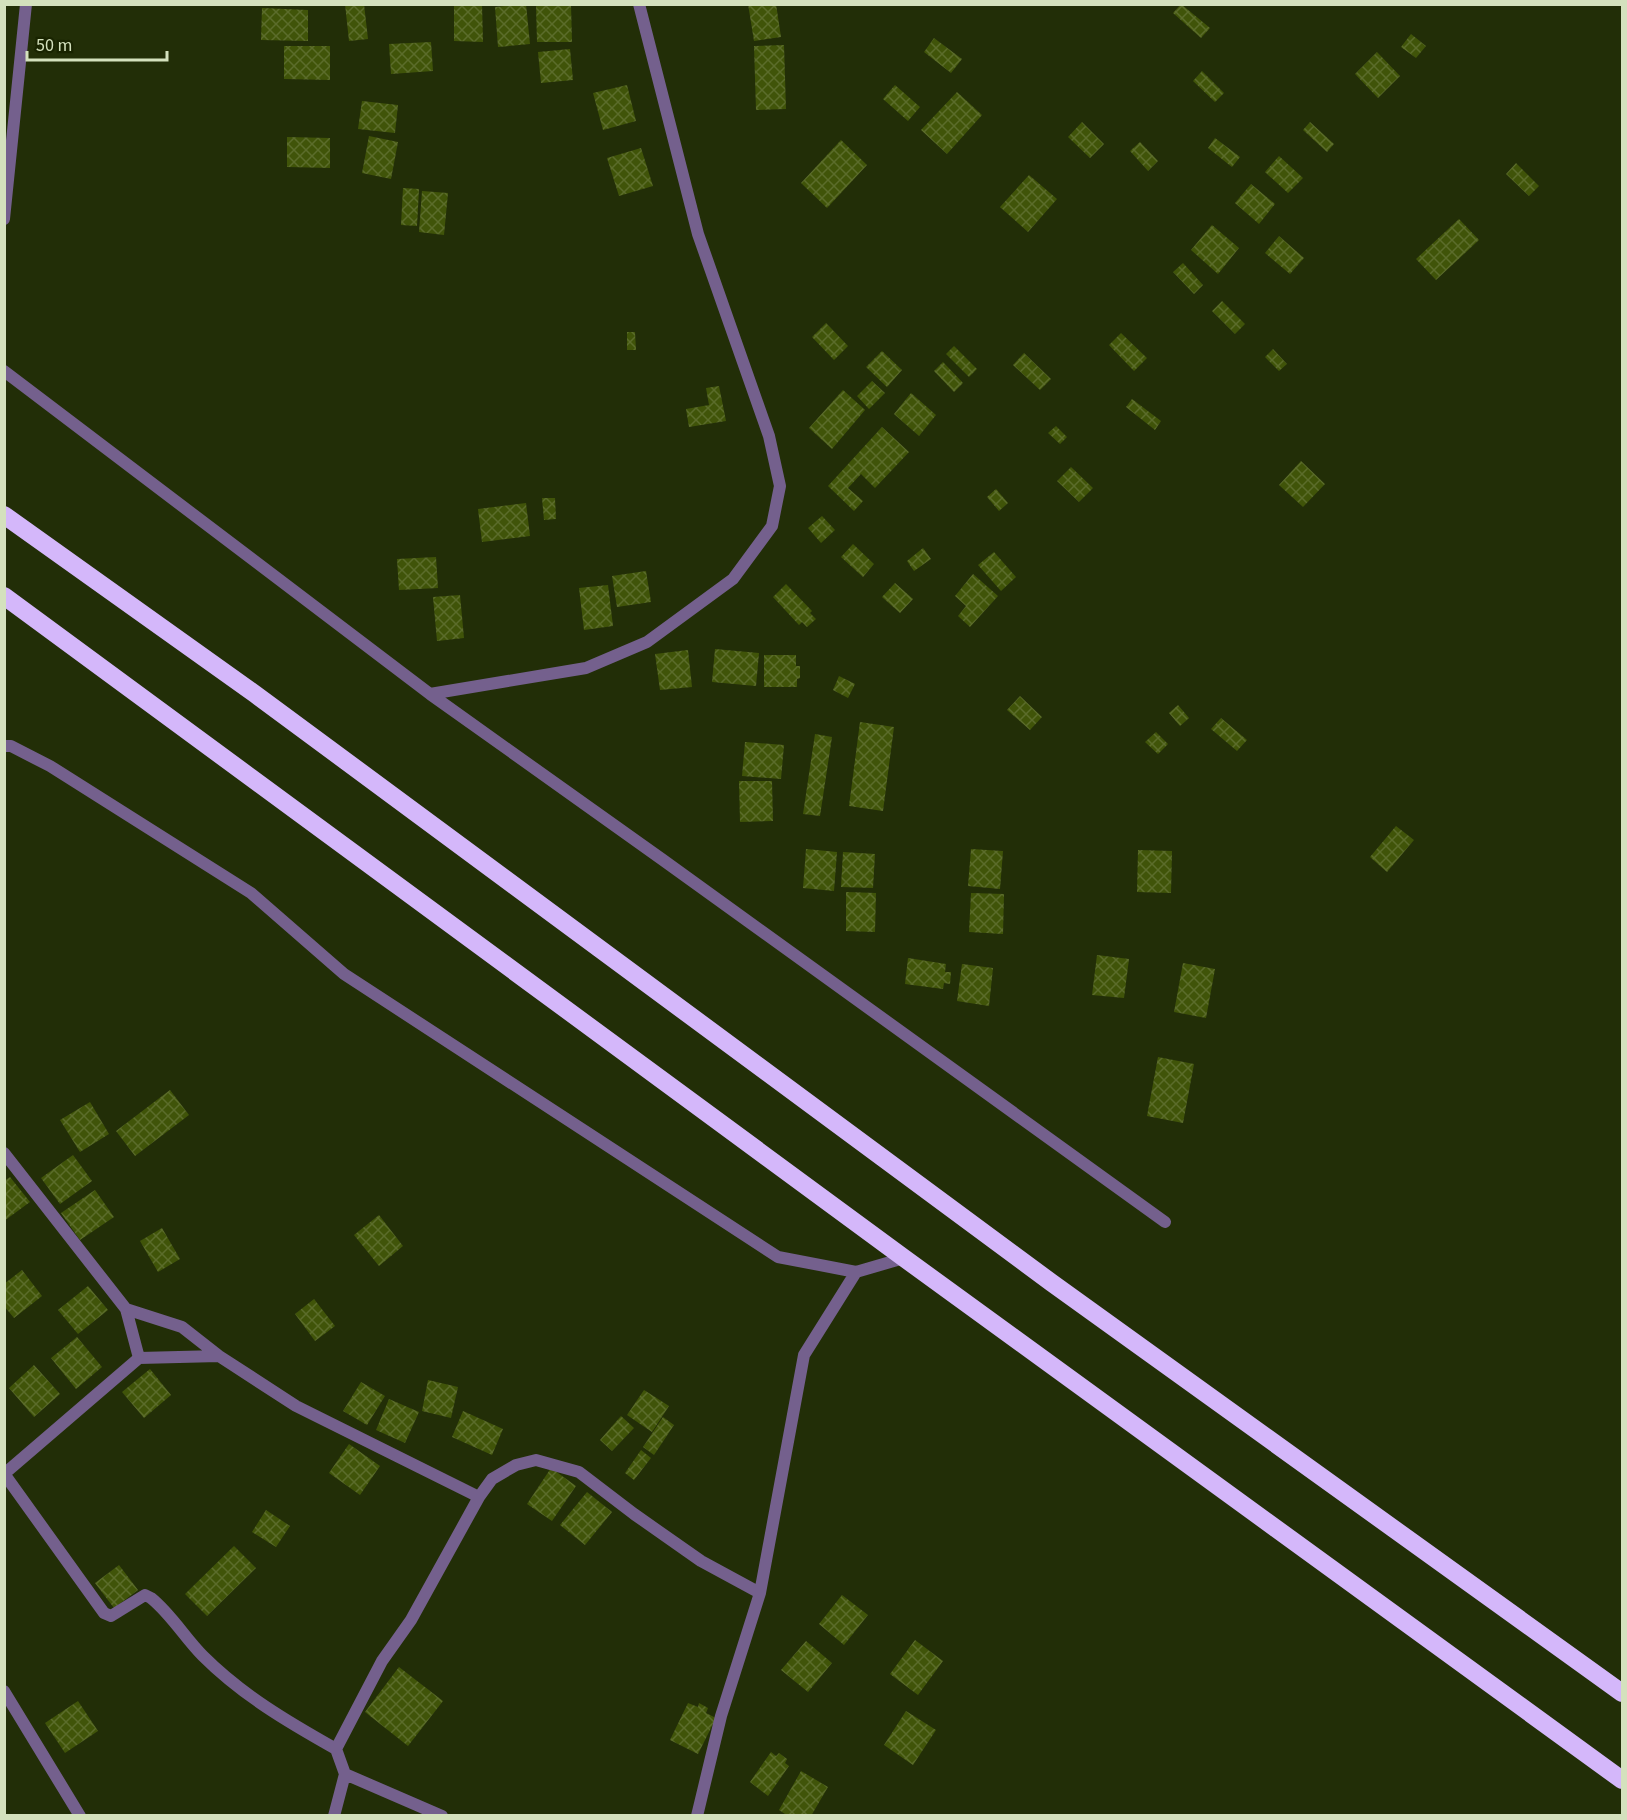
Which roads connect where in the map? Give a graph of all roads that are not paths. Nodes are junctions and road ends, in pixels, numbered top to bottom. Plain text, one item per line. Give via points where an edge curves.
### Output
1 (26, 4) edge
2 (639, 4) edge
3 (4, 219) edge
4 (4, 371) edge
5 (4, 515) edge
6 (4, 596) edge
7 (430, 694) junction
8 (4, 746) edge
9 (4, 1153) edge
10 (1165, 1222) dead end
11 (904, 1258) junction
12 (856, 1272) junction
13 (126, 1309) junction
14 (219, 1356) junction
15 (139, 1358) junction
16 (5, 1475) edge
17 (479, 1497) junction
18 (760, 1593) junction
19 (4, 1691) edge
20 (1623, 1693) edge
21 (336, 1749) junction
22 (345, 1774) junction
23 (1623, 1780) edge
24 (80, 1815) edge
25 (334, 1815) edge
26 (442, 1815) edge
27 (698, 1815) edge

1 - 3 street
2 - 7 street via 698,234 769,436 780,486 772,526 733,579 647,642 586,669
4 - 7 street
5 - 20 highway via 255,694 1052,1283
6 - 11 highway
7 - 10 street
8 - 12 street via 50,766 251,893 344,974 778,1257
9 - 13 street
11 - 12 street
11 - 23 highway
12 - 18 street via 804,1355
13 - 14 street via 182,1327
13 - 15 street
14 - 15 street
14 - 17 street via 296,1406
15 - 16 street
16 - 21 street via 104,1613 111,1616 145,1595 151,1598 202,1656 244,1692
17 - 18 street via 492,1479 536,1460 579,1472 701,1561
17 - 21 street via 411,1620 382,1661
18 - 27 street via 721,1716
19 - 24 street
21 - 22 street
22 - 25 street
22 - 26 street

